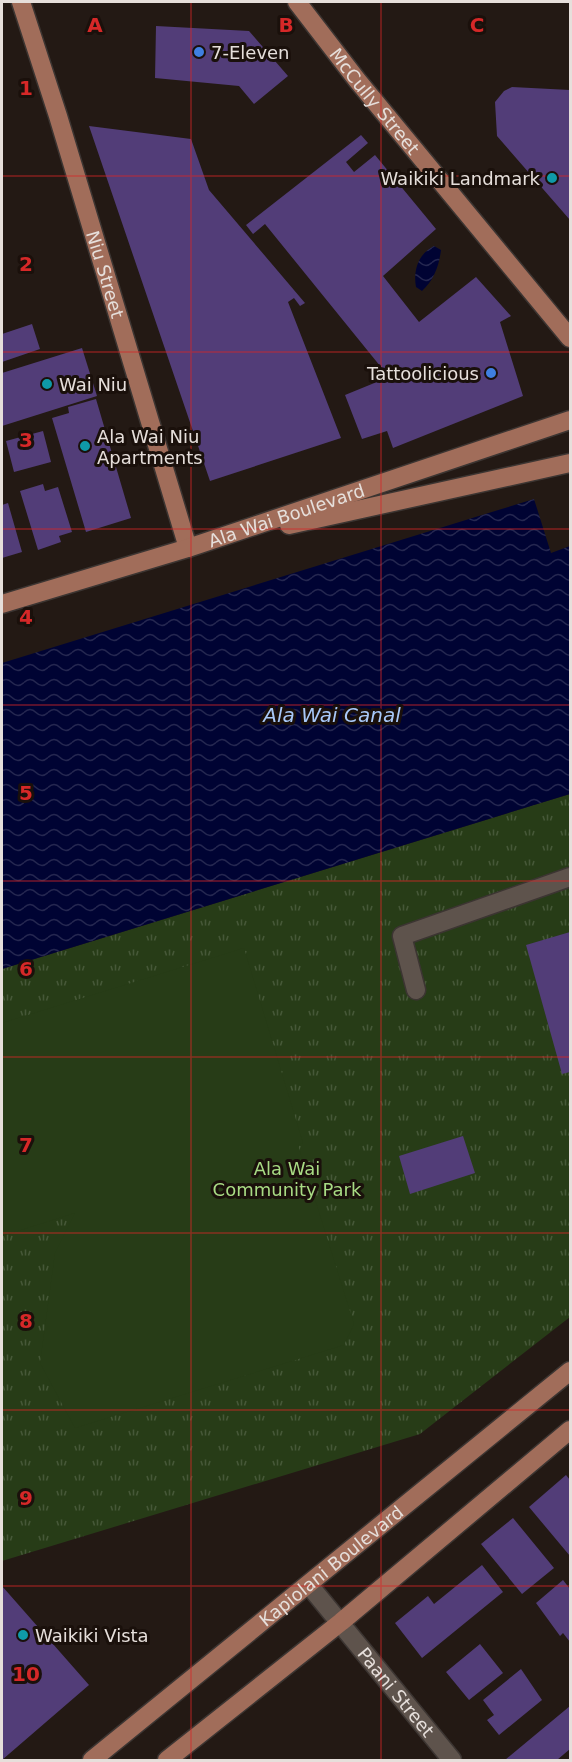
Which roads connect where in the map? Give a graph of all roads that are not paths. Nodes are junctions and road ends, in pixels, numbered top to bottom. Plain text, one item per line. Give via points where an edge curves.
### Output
1 (21, 2) edge
2 (297, 2) edge
3 (570, 338) edge
4 (570, 420) edge
5 (570, 463) edge
6 (188, 548) junction
7 (2, 604) edge
8 (570, 877) edge
9 (416, 990) dead end
10 (570, 1371) edge
11 (570, 1430) edge
12 (309, 1585) junction
13 (341, 1622) junction
14 (92, 1761) edge
15 (167, 1761) edge
16 (452, 1761) edge

1 - 6 main road, Niu Street
2 - 3 main road, McCully Street
4 - 6 main road, Ala Wai Boulevard
5 - 6 main road
6 - 7 main road, Ala Wai Boulevard
8 - 9 street via 402,936
10 - 12 main road, Kapiolani Boulevard
11 - 13 main road
12 - 13 street, Paani Street
12 - 14 main road, Kapiolani Boulevard
13 - 15 main road
13 - 16 street, Paani Street

